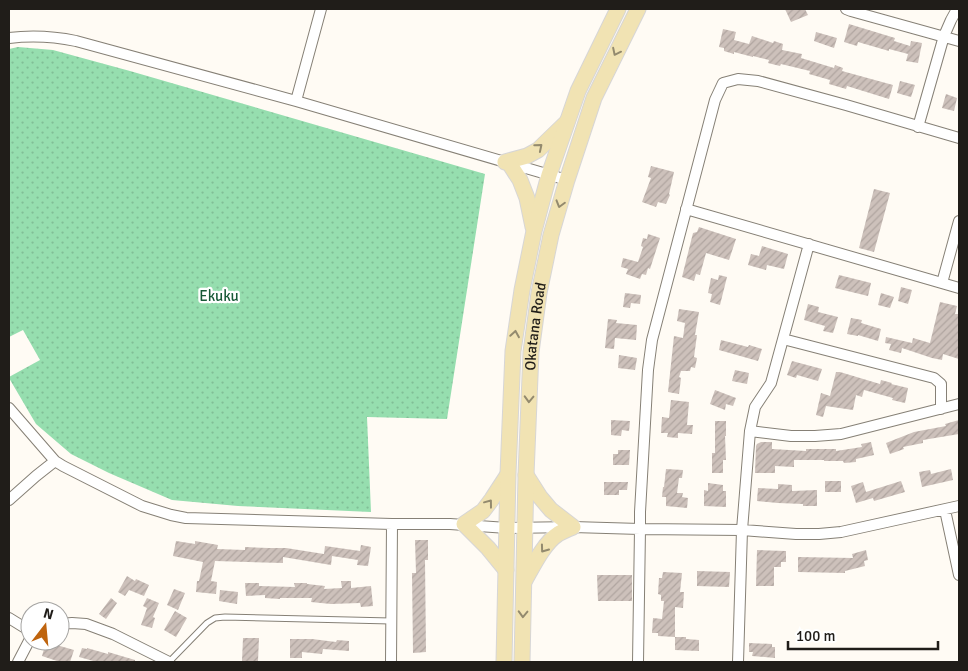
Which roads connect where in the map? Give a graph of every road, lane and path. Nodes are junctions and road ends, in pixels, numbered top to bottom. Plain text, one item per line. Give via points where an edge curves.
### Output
1 (321, 9) edge
2 (618, 9) edge
3 (638, 9) edge
4 (846, 9) edge
5 (957, 9) edge
6 (944, 36) junction
7 (9, 38) edge
8 (959, 40) edge
9 (296, 101) junction
10 (567, 122) junction
11 (918, 126) junction
12 (959, 138) edge
13 (507, 162) junction
14 (549, 175) junction
15 (567, 180) junction
16 (686, 209) junction
17 (959, 221) edge
18 (534, 231) junction
19 (810, 244) junction
20 (942, 283) junction
21 (959, 288) edge
22 (783, 339) junction
23 (959, 404) edge
24 (9, 408) edge
25 (941, 409) junction
26 (750, 431) junction
27 (55, 461) junction
28 (508, 474) junction
29 (526, 475) junction
30 (9, 500) edge
31 (959, 506) edge
32 (945, 510) junction
33 (392, 524) junction
34 (464, 524) junction
35 (573, 527) junction
36 (507, 528) junction
37 (526, 528) junction
38 (640, 529) junction
39 (742, 530) junction
40 (506, 570) junction
41 (959, 575) edge
42 (524, 582) junction
43 (9, 618) edge
44 (391, 621) junction
45 (70, 623) edge
46 (20, 625) edge
47 (169, 662) edge
48 (391, 662) edge
49 (504, 662) edge
50 (522, 662) edge
51 (638, 662) edge
52 (738, 662) edge

1 - 9 street
2 - 10 main road, Okatana Road via 578,91
3 -> 15 main road, Okatana Road via 594,98
4 - 6 street
5 - 6 street
6 - 8 street
6 - 11 street
7 - 9 street via 38,36 76,41
9 - 13 street
13 -> 10 main road via 538,150
10 - 14 main road, Okatana Road
11 - 12 street
11 - 16 street via 758,81 738,79 723,83 715,100
13 - 14 street
13 - 18 main road via 520,180
14 - 15 street
14 - 18 main road, Okatana Road
15 -> 29 main road, Okatana Road via 551,235 530,352
16 - 19 street
16 - 38 street via 652,340
17 - 20 street
28 -> 18 main road, Okatana Road via 513,350
19 - 20 street
19 - 22 street
20 - 21 street
22 - 25 street via 934,378 941,384
22 - 26 street via 771,382 755,407
23 - 25 street
24 - 27 street
25 - 26 street via 841,434 792,436
26 - 39 street
27 - 30 street
27 - 33 street via 142,506 186,518
34 -> 28 main road via 483,511
28 - 36 main road, Okatana Road
29 - 35 main road via 551,510
29 - 37 main road, Okatana Road
31 - 32 street
32 - 39 street via 841,532 796,534
32 - 41 street
33 - 34 street
33 - 44 street
34 - 36 street
34 - 40 main road
35 - 37 street
35 - 38 street
35 -> 42 main road via 550,541
36 - 37 street
36 - 40 main road, Okatana Road
37 - 42 main road, Okatana Road
38 - 39 street
38 - 51 street
39 - 52 street
40 - 49 main road, Okatana Road
42 -> 50 main road, Okatana Road
43 - 46 street
44 - 47 lane via 215,618
44 - 48 street
45 - 47 street via 86,624 114,634

